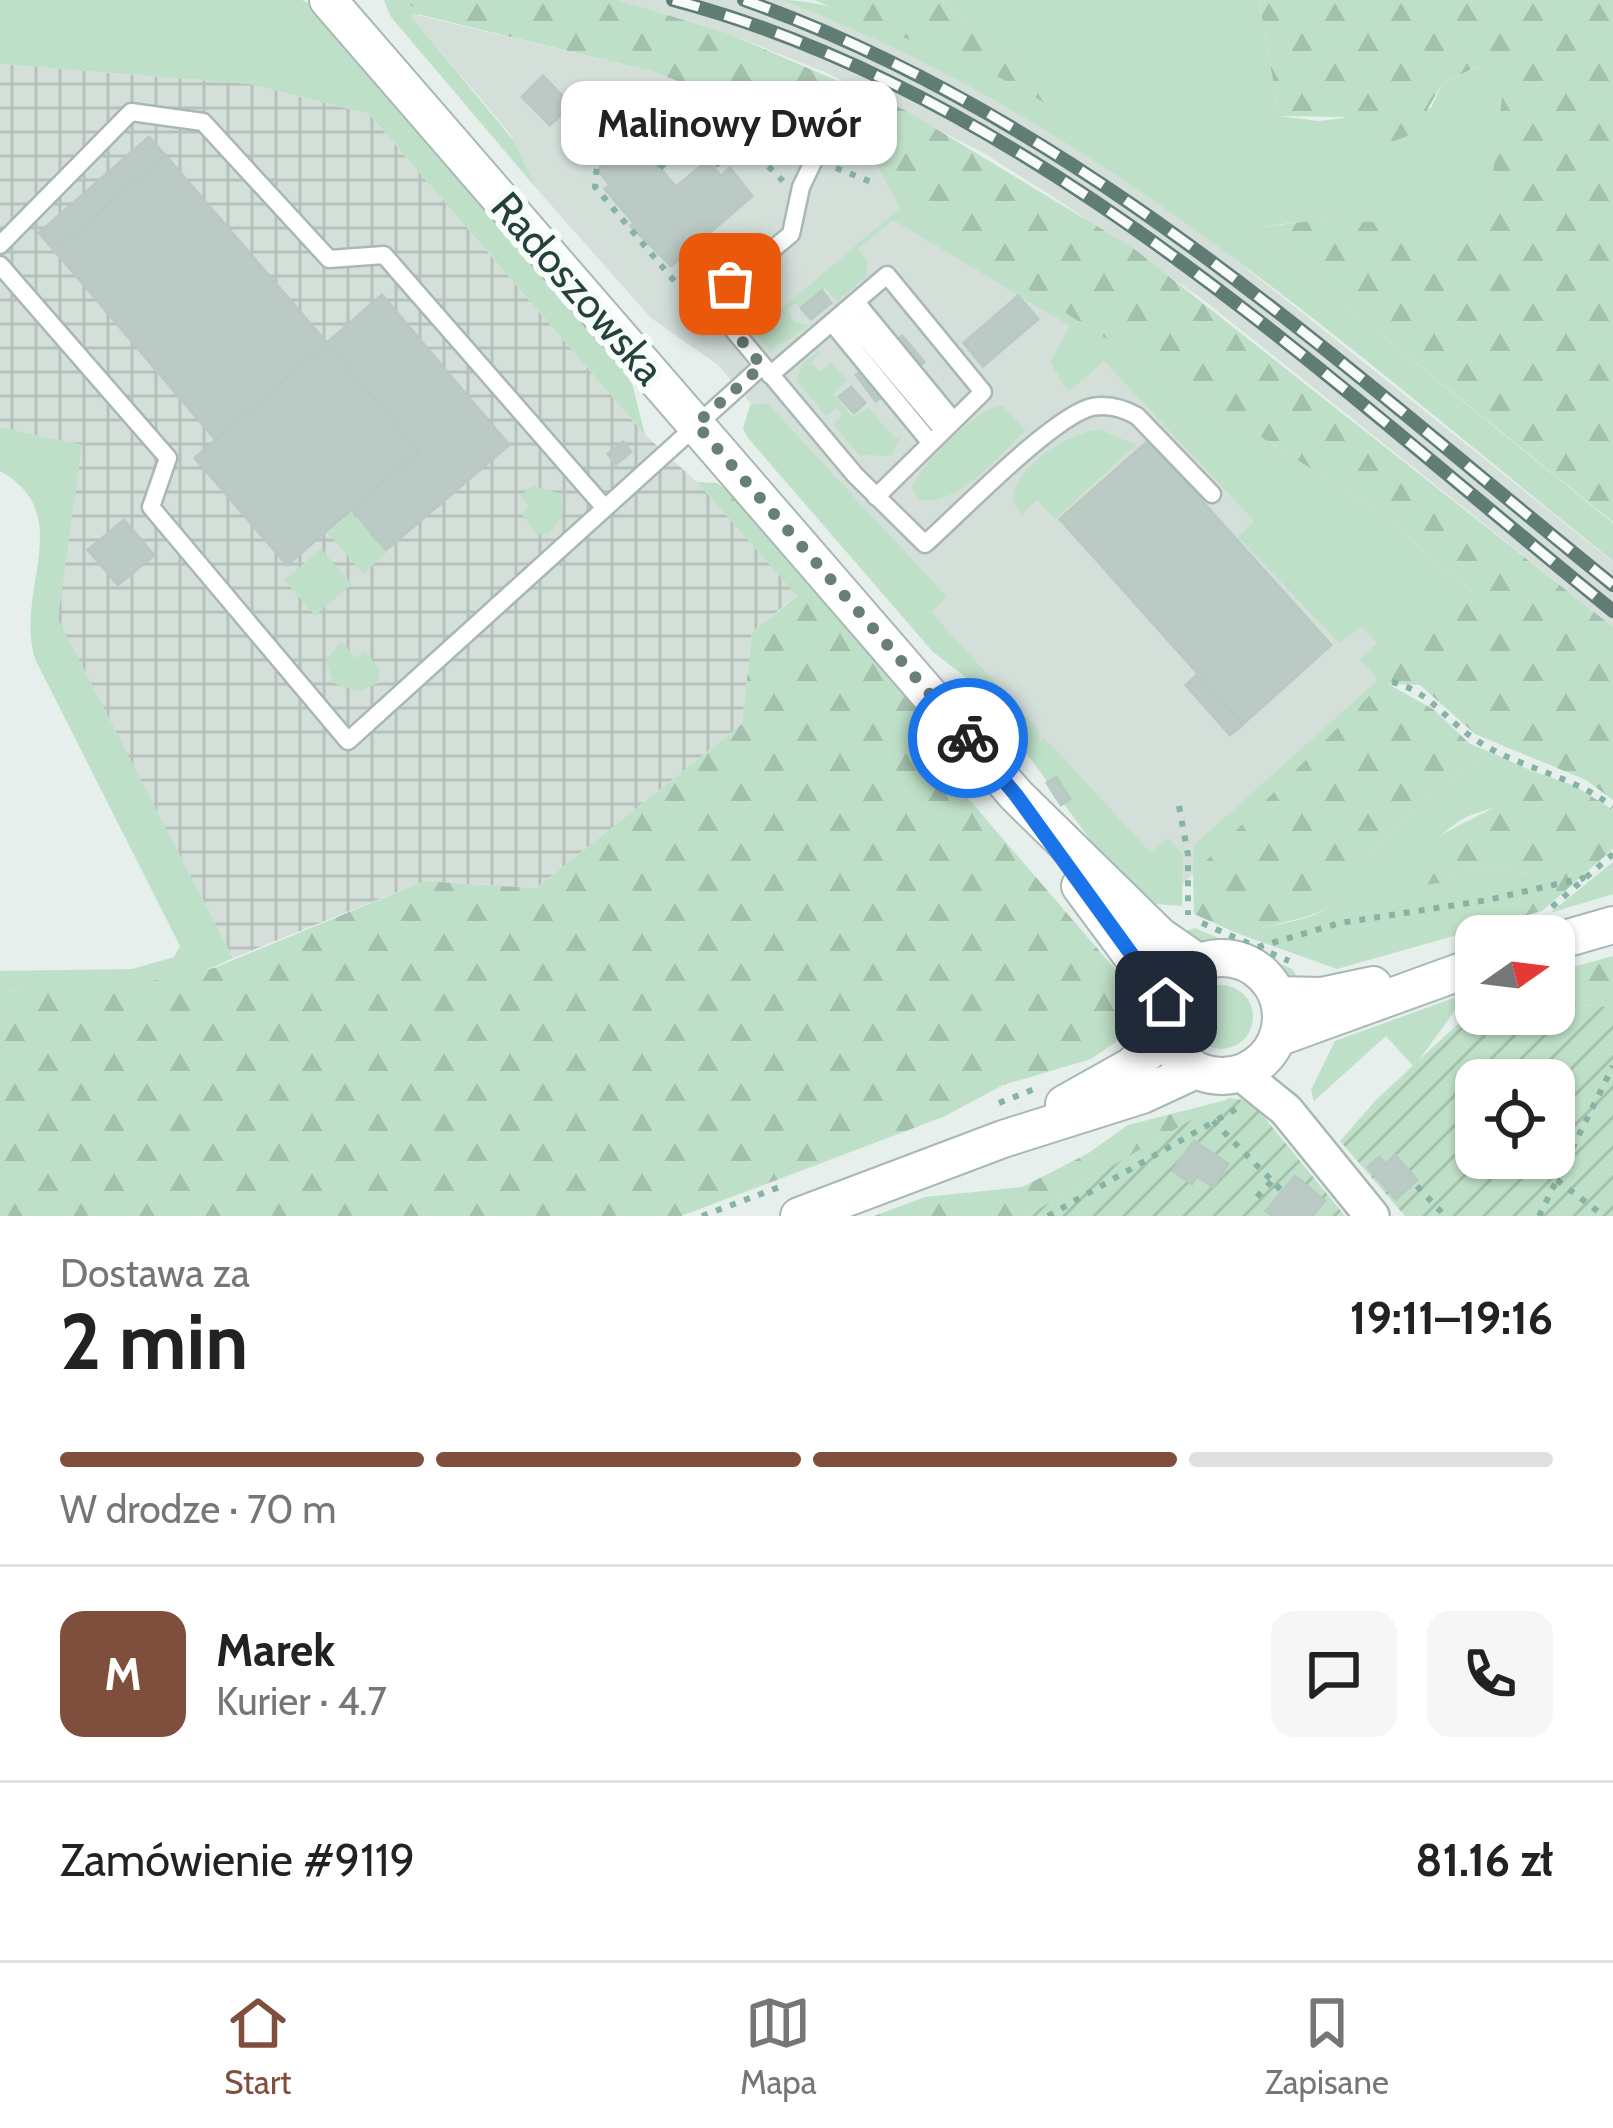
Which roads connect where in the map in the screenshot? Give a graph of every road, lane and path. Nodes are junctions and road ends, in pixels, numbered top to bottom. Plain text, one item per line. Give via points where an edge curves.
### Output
1 (328, 0) edge
2 (568, 111) dead end
3 (699, 115) dead end
4 (643, 139) junction
5 (604, 148) junction
6 (680, 148) junction
7 (814, 160) junction
8 (872, 182) dead end
9 (799, 199) junction
10 (0, 245) edge
11 (681, 258) dead end
12 (0, 265) edge
13 (702, 280) dead end
14 (696, 294) dead end
15 (844, 312) junction
16 (766, 371) junction
17 (696, 424) junction
18 (942, 431) junction
19 (1212, 494) dead end
20 (876, 497) junction
21 (604, 507) junction
22 (1392, 682) dead end
23 (1016, 795) junction
24 (1179, 806) dead end
25 (1613, 807) edge
26 (1613, 854) edge
27 (1583, 878) junction
28 (1559, 915) edge
29 (1188, 916) junction
30 (1172, 925) dead end
31 (1575, 925) edge
32 (1613, 925) edge
33 (1258, 947) junction
34 (1199, 963) junction
35 (1299, 965) dead end
36 (1455, 968) edge
37 (1455, 974) edge
38 (1277, 995) junction
39 (1166, 1019) junction
40 (1613, 1066) edge
41 (1258, 1068) junction
42 (1196, 1070) junction
43 (1213, 1121) junction
44 (1003, 1139) junction
45 (1557, 1180) junction
46 (1272, 1181) junction
47 (1417, 1186) dead end
48 (1281, 1190) dead end
49 (1257, 1197) dead end
50 (1060, 1212) edge
51 (800, 1216) edge
52 (1048, 1216) edge
53 (1372, 1216) edge
54 (1444, 1216) edge
55 (1539, 1216) edge
56 (1604, 1216) edge

1 - 17 street, Radoszowska
2 - 5 path
3 - 7 path
4 - 5 path via 611,140
4 - 6 path via 672,139
4 - 6 path via 660,168
5 - 14 path via 595,187 676,283
6 - 9 path via 694,147 716,164 758,156
7 - 8 path
7 - 9 lane
9 - 16 lane via 791,233 725,297 725,320
10 - 21 lane via 131,112 203,122 329,259 384,255
11 - 13 path
12 - 21 lane via 168,458 151,508 348,741
15 - 16 lane
15 - 18 lane
15 - 18 lane
15 - 18 lane via 887,275 983,392
16 - 17 lane
16 - 20 lane
17 - 21 lane
17 - 23 street, Radoszowska
18 - 20 lane
19 - 20 lane via 1137,416 1094,406 1059,425 925,544
22 - 25 path via 1412,686 1470,736 1583,784
23 - 34 street, Radoszowska via 1160,936
23 - 39 street, Radoszowska
24 - 29 path
26 - 27 path
27 - 28 path
27 - 33 path via 1328,926
29 - 30 path
29 - 33 path
31 - 32 street
33 - 35 path
34 - 38 street via 1223,958 1252,966
34 - 39 street via 1178,976
36 - 38 street via 1321,996
37 - 41 street
38 - 41 street
39 - 42 street via 1175,1053
39 - 44 street via 1130,1067
40 - 45 path
41 - 42 street
41 - 43 path
41 - 53 street
42 - 44 street
43 - 46 path
43 - 50 path
44 - 51 street
45 - 55 path
45 - 56 path
46 - 48 path
46 - 49 path
47 - 54 path
50 - 52 path

